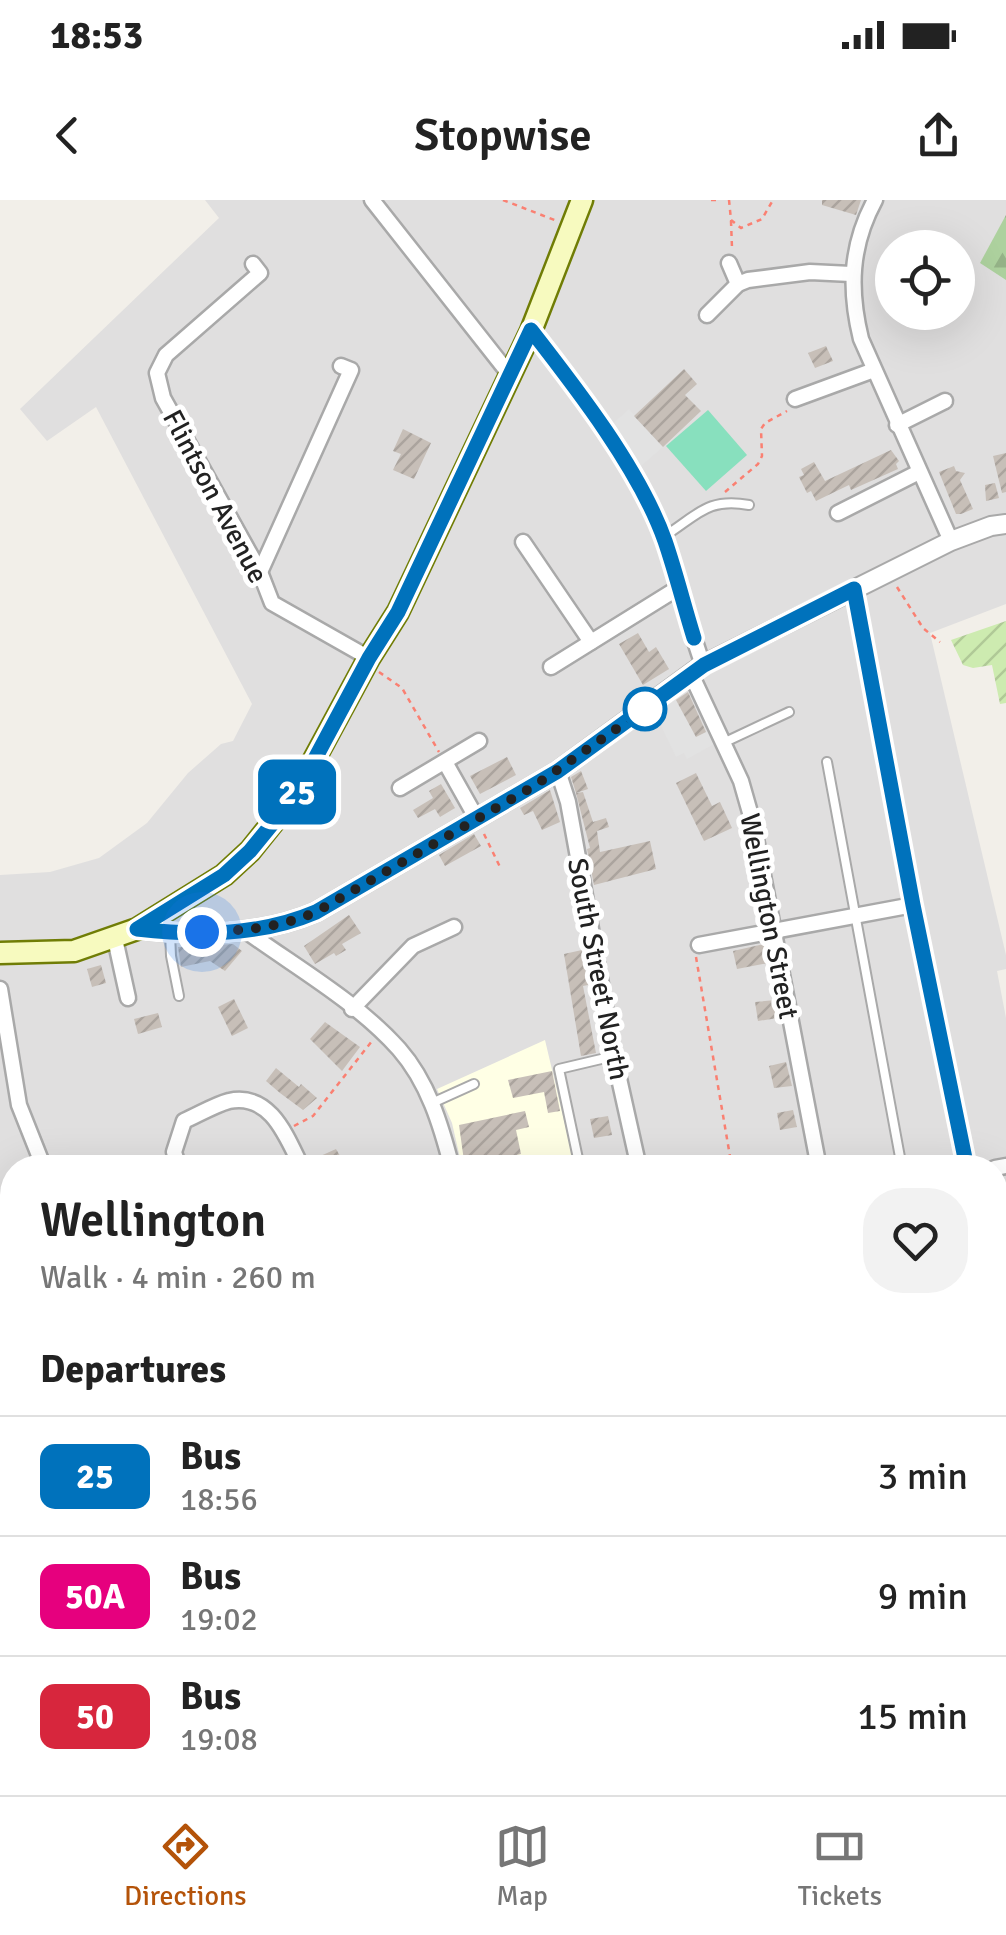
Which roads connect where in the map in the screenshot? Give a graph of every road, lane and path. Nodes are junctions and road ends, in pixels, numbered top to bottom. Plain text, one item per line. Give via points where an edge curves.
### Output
1 (372, 200) edge
2 (503, 200) edge
3 (582, 200) edge
4 (711, 200) edge
5 (717, 200) edge
6 (729, 200) edge
7 (773, 200) edge
8 (874, 200) edge
9 (731, 220) junction
10 (573, 227) junction
11 (729, 263) joint
12 (253, 264) dead end
13 (852, 274) junction
14 (738, 284) junction
15 (708, 315) dead end
16 (531, 330) junction
17 (341, 366) dead end
18 (874, 370) junction
19 (510, 375) junction
20 (795, 399) joint
21 (945, 401) dead end
22 (897, 424) junction
23 (919, 472) junction
24 (712, 497) dead end
25 (749, 505) dead end
26 (838, 513) dead end
27 (1006, 524) edge
28 (663, 538) junction
29 (951, 541) junction
30 (523, 542) dead end
31 (260, 572) junction
32 (888, 572) junction
33 (678, 588) junction
34 (854, 589) junction
35 (591, 642) junction
36 (940, 642) dead end
37 (367, 662) junction
38 (551, 667) dead end
39 (697, 670) junction
40 (789, 712) dead end
41 (480, 742) dead end
42 (723, 743) junction
43 (445, 762) junction
44 (826, 762) dead end
45 (558, 771) junction
46 (400, 788) dead end
47 (477, 819) junction
48 (502, 869) dead end
49 (913, 905) junction
50 (856, 917) junction
51 (454, 926) dead end
52 (137, 929) junction
53 (246, 931) junction
54 (774, 931) junction
55 (170, 933) junction
56 (115, 939) junction
57 (699, 945) joint
58 (0, 953) edge
59 (0, 990) edge
60 (180, 996) dead end
61 (128, 998) dead end
62 (352, 1008) junction
63 (380, 1031) junction
64 (614, 1056) junction
65 (474, 1084) dead end
66 (432, 1102) junction
67 (284, 1132) junction
68 (39, 1155) edge
69 (175, 1155) edge
70 (296, 1155) edge
71 (448, 1155) edge
72 (577, 1155) edge
73 (636, 1155) edge
74 (730, 1155) edge
75 (817, 1155) edge
76 (900, 1155) edge
77 (964, 1155) edge

1 - 19 street
2 - 10 path
3 - 10 main road
4 - 5 path
6 - 9 path
7 - 9 path via 762,220 741,228
8 - 13 street via 861,225
9 - 11 path
10 - 16 main road
11 - 14 street
12 - 31 street, Flintson Avenue via 260,273 166,355 157,373 163,398
13 - 14 street via 810,272
13 - 18 street via 860,340
14 - 15 street
16 - 19 main road
16 - 28 street, Wellington Street via 618,451
17 - 31 street via 351,370
18 - 20 street
18 - 22 street
19 - 37 main road via 398,612
20 - 24 path via 761,429 758,464
21 - 22 street
22 - 23 street
23 - 26 street
23 - 29 street
25 - 28 lane via 712,504
27 - 29 street
28 - 33 street, Wellington Street
29 - 32 street
30 - 35 street
31 - 37 street, Flintson Avenue via 272,603
32 - 34 street
32 - 36 path via 923,628
33 - 35 street
33 - 39 street, Wellington Street
34 - 39 street
34 - 49 street
35 - 38 street
37 - 43 path via 402,688
37 - 52 main road via 295,796 250,851
39 - 42 street, Wellington Street
39 - 45 street
40 - 42 lane
41 - 43 street
42 - 54 street, Wellington Street via 753,823
43 - 46 street
43 - 47 street
44 - 50 lane
45 - 47 street
45 - 64 street, South Street North
47 - 48 path
47 - 53 street via 316,912
49 - 50 street
49 - 77 street
50 - 54 street
50 - 76 lane
51 - 62 street via 413,946
52 - 55 street
52 - 56 main road
53 - 55 street
53 - 62 street
54 - 57 street
54 - 75 street, Wellington Street
55 - 60 lane
56 - 58 main road via 74,951
56 - 61 street
57 - 74 path via 699,984
59 - 68 street via 19,1106
62 - 63 street
63 - 66 street
63 - 67 path via 313,1116
64 - 72 lane via 558,1069
64 - 73 street, South Street North
65 - 66 lane
66 - 71 street
67 - 69 street via 268,1110 249,1100 229,1101 184,1121
67 - 70 street

